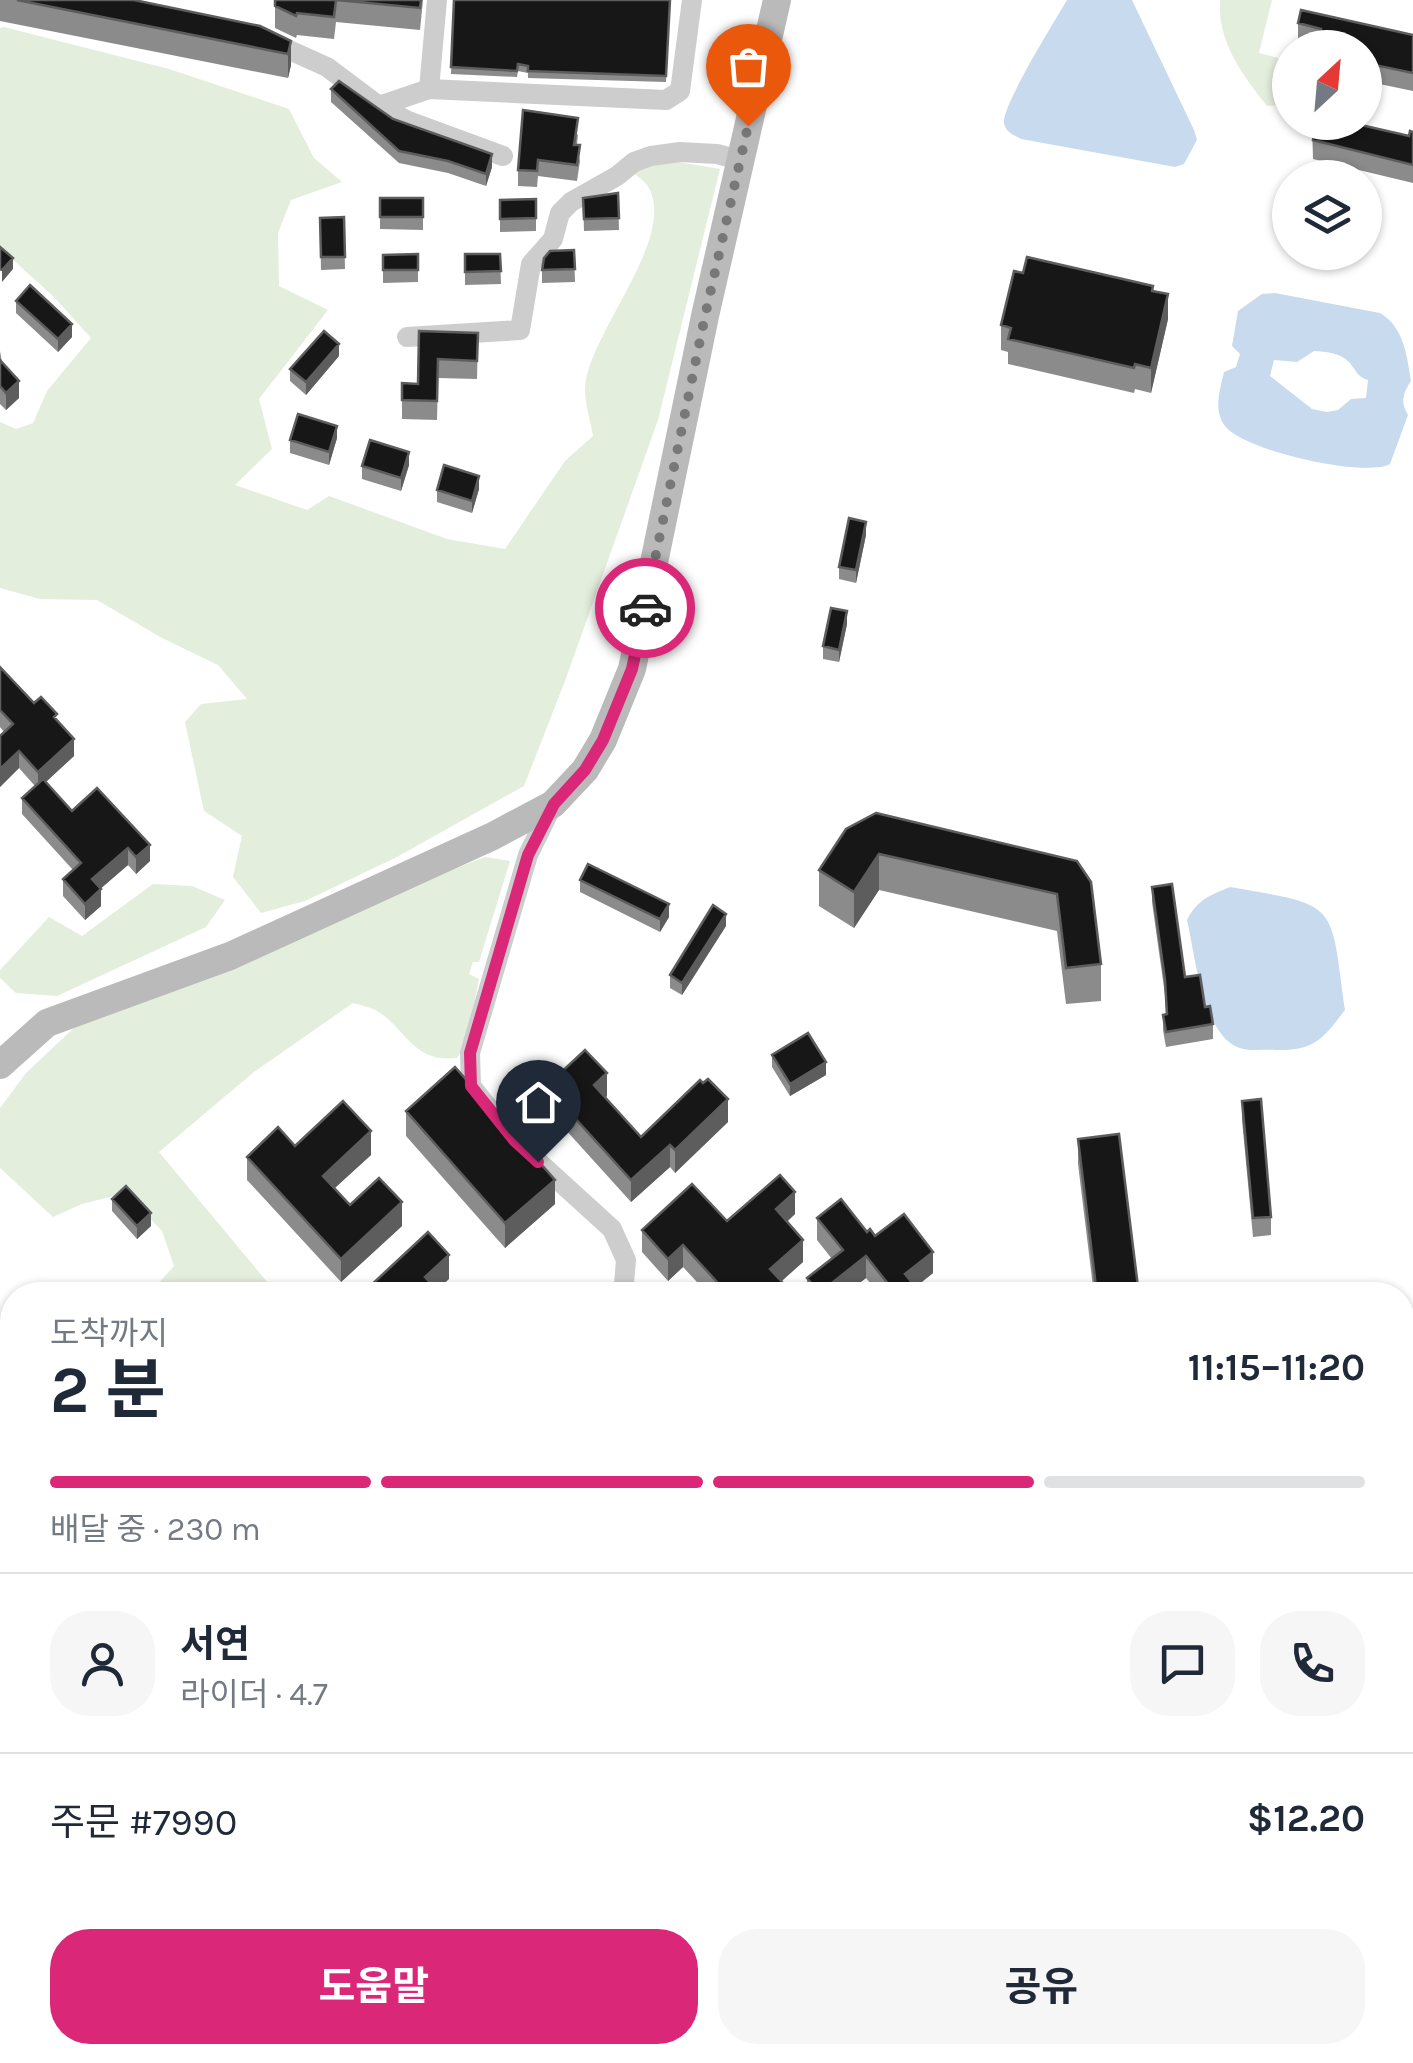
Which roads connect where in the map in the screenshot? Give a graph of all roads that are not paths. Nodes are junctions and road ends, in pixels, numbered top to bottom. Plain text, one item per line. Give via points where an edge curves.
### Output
1 (436, 0) edge
2 (692, 0) edge
3 (776, 0) edge
4 (246, 34) edge
5 (429, 89) junction
6 (379, 106) junction
7 (503, 156) dead end
8 (740, 160) junction
9 (407, 336) dead end
10 (554, 804) junction
11 (0, 1064) edge
12 (624, 1282) edge

1 - 5 street
2 - 5 street via 680,91 666,100
3 - 8 main road
4 - 6 street via 326,67
5 - 6 street
6 - 7 street
8 - 9 street via 680,152 634,162 560,212 552,238 530,264 520,330
8 - 10 main road via 632,669 603,740
10 - 11 main road via 230,956 47,1023
10 - 12 street via 528,855 470,1053 471,1086 508,1133 612,1229 626,1260

